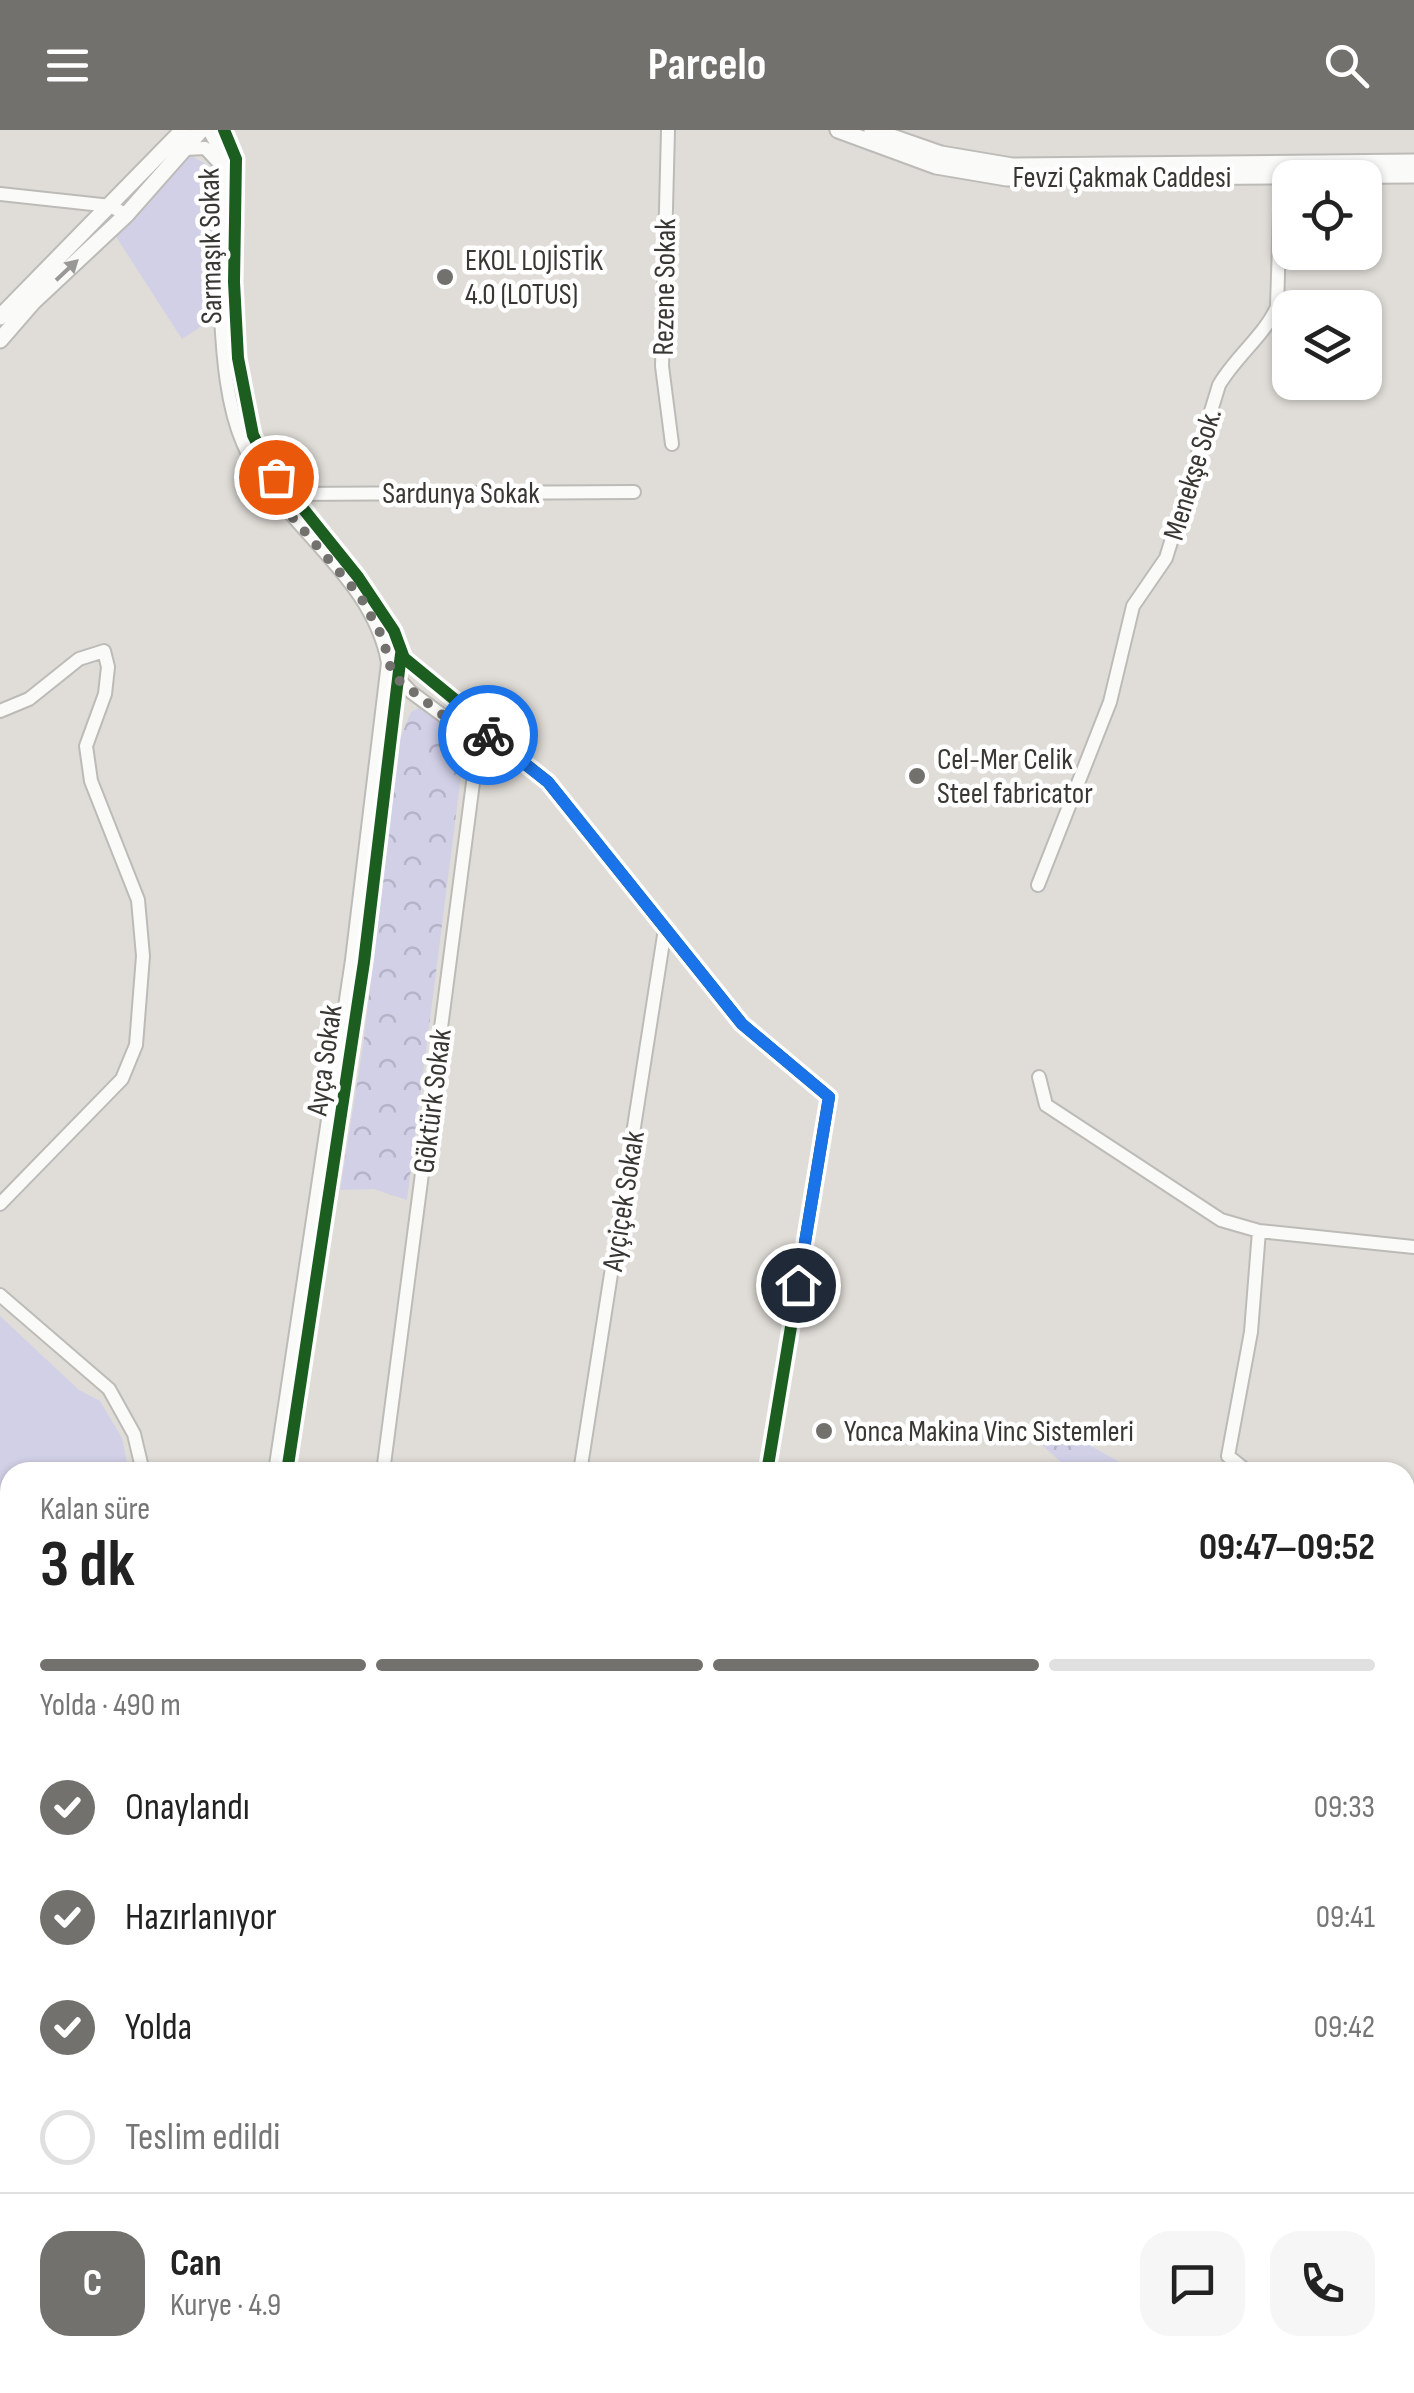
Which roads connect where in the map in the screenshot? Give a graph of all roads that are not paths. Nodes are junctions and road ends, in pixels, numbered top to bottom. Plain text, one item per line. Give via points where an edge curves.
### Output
1 (182, 130) edge
2 (205, 130) edge
3 (224, 130) edge
4 (238, 130) edge
5 (668, 130) edge
6 (838, 130) edge
7 (872, 130) edge
8 (185, 149) junction
9 (236, 160) junction
10 (1414, 162) edge
11 (223, 170) junction
12 (1382, 175) edge
13 (1414, 175) edge
14 (1272, 177) edge
15 (0, 194) edge
16 (110, 206) junction
17 (126, 215) junction
18 (1277, 270) edge
19 (0, 317) edge
20 (0, 340) edge
21 (231, 355) junction
22 (672, 444) dead end
23 (266, 473) junction
24 (634, 492) dead end
25 (289, 494) junction
26 (401, 654) junction
27 (387, 655) junction
28 (397, 679) junction
29 (431, 681) junction
30 (417, 697) junction
31 (389, 704) junction
32 (0, 710) edge
33 (477, 726) junction
34 (1038, 886) dead end
35 (666, 928) junction
36 (1039, 1077) dead end
37 (0, 1204) edge
38 (1259, 1231) junction
39 (1414, 1247) edge
40 (314, 1251) junction
41 (0, 1294) edge
42 (141, 1462) edge
43 (276, 1462) edge
44 (288, 1462) edge
45 (384, 1462) edge
46 (582, 1462) edge
47 (769, 1462) edge
48 (1236, 1462) edge

1 - 16 main road
2 - 8 main road
2 - 11 street, Sarmaşık Sokak via 215,138
3 - 9 street, Sarmaşık Sokak
4 - 9 street
5 - 22 street, Rezene Sokak via 662,366
6 - 14 main road, Fevzi Çakmak Caddesi via 936,166 1007,178
7 - 10 main road, Fevzi Çakmak Caddesi via 940,154 1012,166
8 - 11 street via 211,152
8 - 17 main road
9 - 21 street, Sarmaşık Sokak
11 - 21 street, Sarmaşık Sokak via 221,316
12 - 13 main road, Fevzi Çakmak Caddesi
15 - 16 street
16 - 17 street
16 - 19 main road
20 -> 17 main road
18 - 34 street, Menekşe Sok. via 1276,307 1219,385 1166,558 1133,606 1110,702
21 - 23 street, Sarmaşık Sokak via 229,390 242,442
23 - 25 street, Sarmaşık Sokak
23 - 27 street, Sarmaşık Sokak via 275,497 360,596
24 - 25 street, Sardunya Sokak
25 - 26 street, Sarmaşık Sokak via 358,577 394,631
26 - 28 street, Ayça Sokak
26 - 29 street, Sarmaşık Sokak
27 - 28 street, Sarmaşık Sokak
27 - 31 street, Ayça Sokak
28 - 29 street
28 - 30 street, Sarmaşık Sokak
28 - 31 street, Ayça Sokak
29 - 33 street, Sarmaşık Sokak
30 - 31 street
30 - 33 street, Sarmaşık Sokak via 453,723
31 - 40 street, Ayça Sokak via 364,962
32 - 37 street via 29,699 79,659 104,651 105,694 86,746 91,780 138,900 143,956 136,1045 122,1079
33 - 35 street, Sarmaşık Sokak via 548,782
33 - 45 street, Göktürk Sokak
35 - 46 street, Ayçiçek Sokak
35 - 47 street, Sarmaşık Sokak via 742,1024 829,1097
36 - 38 street via 1046,1105 1221,1220
38 - 39 street
38 - 48 street via 1251,1332 1228,1456
40 - 43 street, Ayça Sokak
40 - 44 street, Ayça Sokak
41 - 42 street via 109,1389 134,1434

